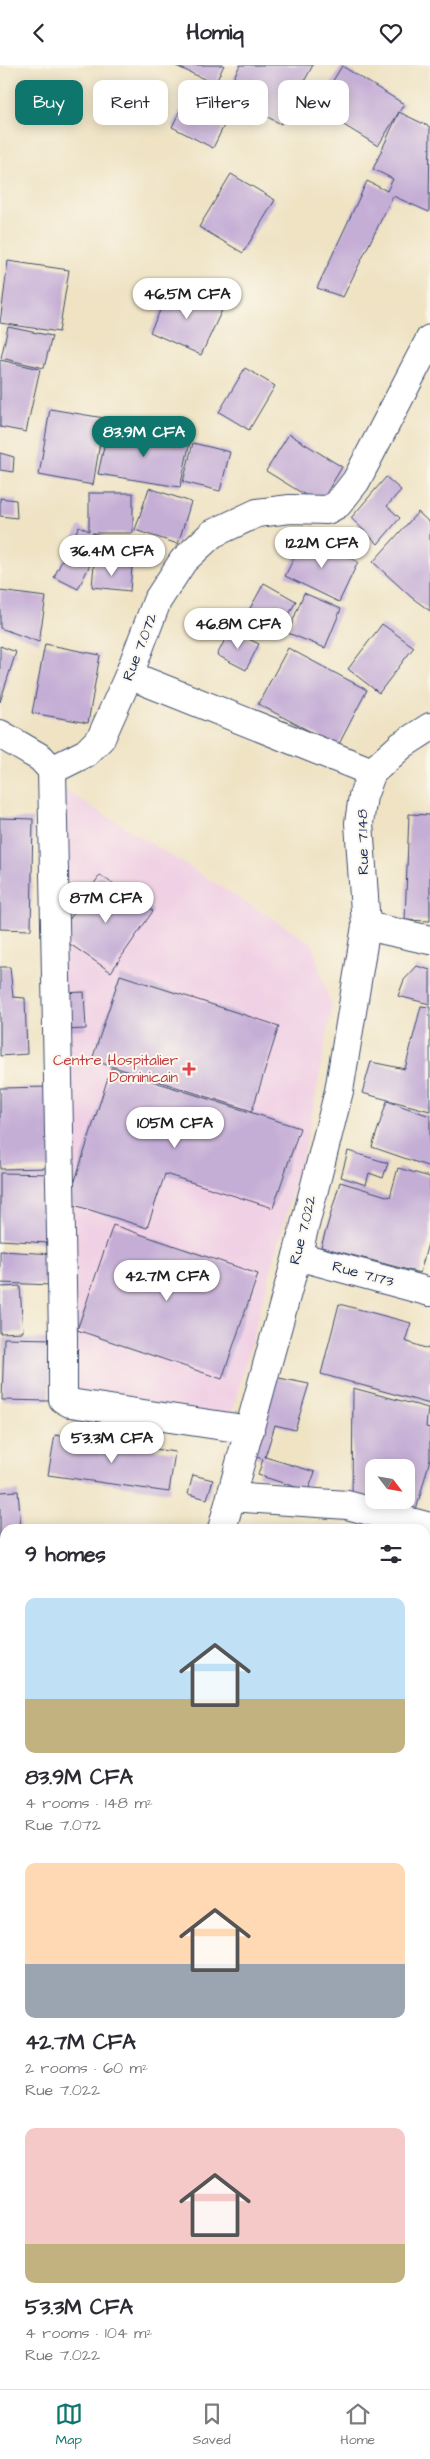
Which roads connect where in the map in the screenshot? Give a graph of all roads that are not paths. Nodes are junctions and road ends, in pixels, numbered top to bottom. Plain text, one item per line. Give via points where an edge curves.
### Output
1 (430, 339) edge
2 (129, 675) junction
3 (430, 727) edge
4 (0, 734) edge
5 (52, 770) junction
6 (372, 772) junction
7 (366, 926) junction
8 (430, 940) edge
9 (296, 1256) junction
10 (430, 1292) edge
11 (250, 1430) junction
12 (232, 1497) junction
13 (224, 1524) edge
14 (419, 1524) edge

1 - 2 street, Rue 7.072 via 356,481 338,505 327,510 290,509 257,513 212,534 183,561 157,601
2 - 5 street, Rue 7.072 via 101,738 86,753
2 - 6 street
3 - 6 street, Rue 7.148 via 402,745
4 - 5 street via 41,758
5 - 11 street via 63,1399 70,1403
6 - 7 street, Rue 7.148 via 363,796 359,823
7 - 8 street
7 - 9 street, Rue 7.022 via 339,1091
9 - 10 street, Rue 7.173
9 - 11 street, Rue 7.022
11 - 12 street, Rue 7.022
12 - 13 street, Rue 7.022
12 - 14 street via 347,1505

